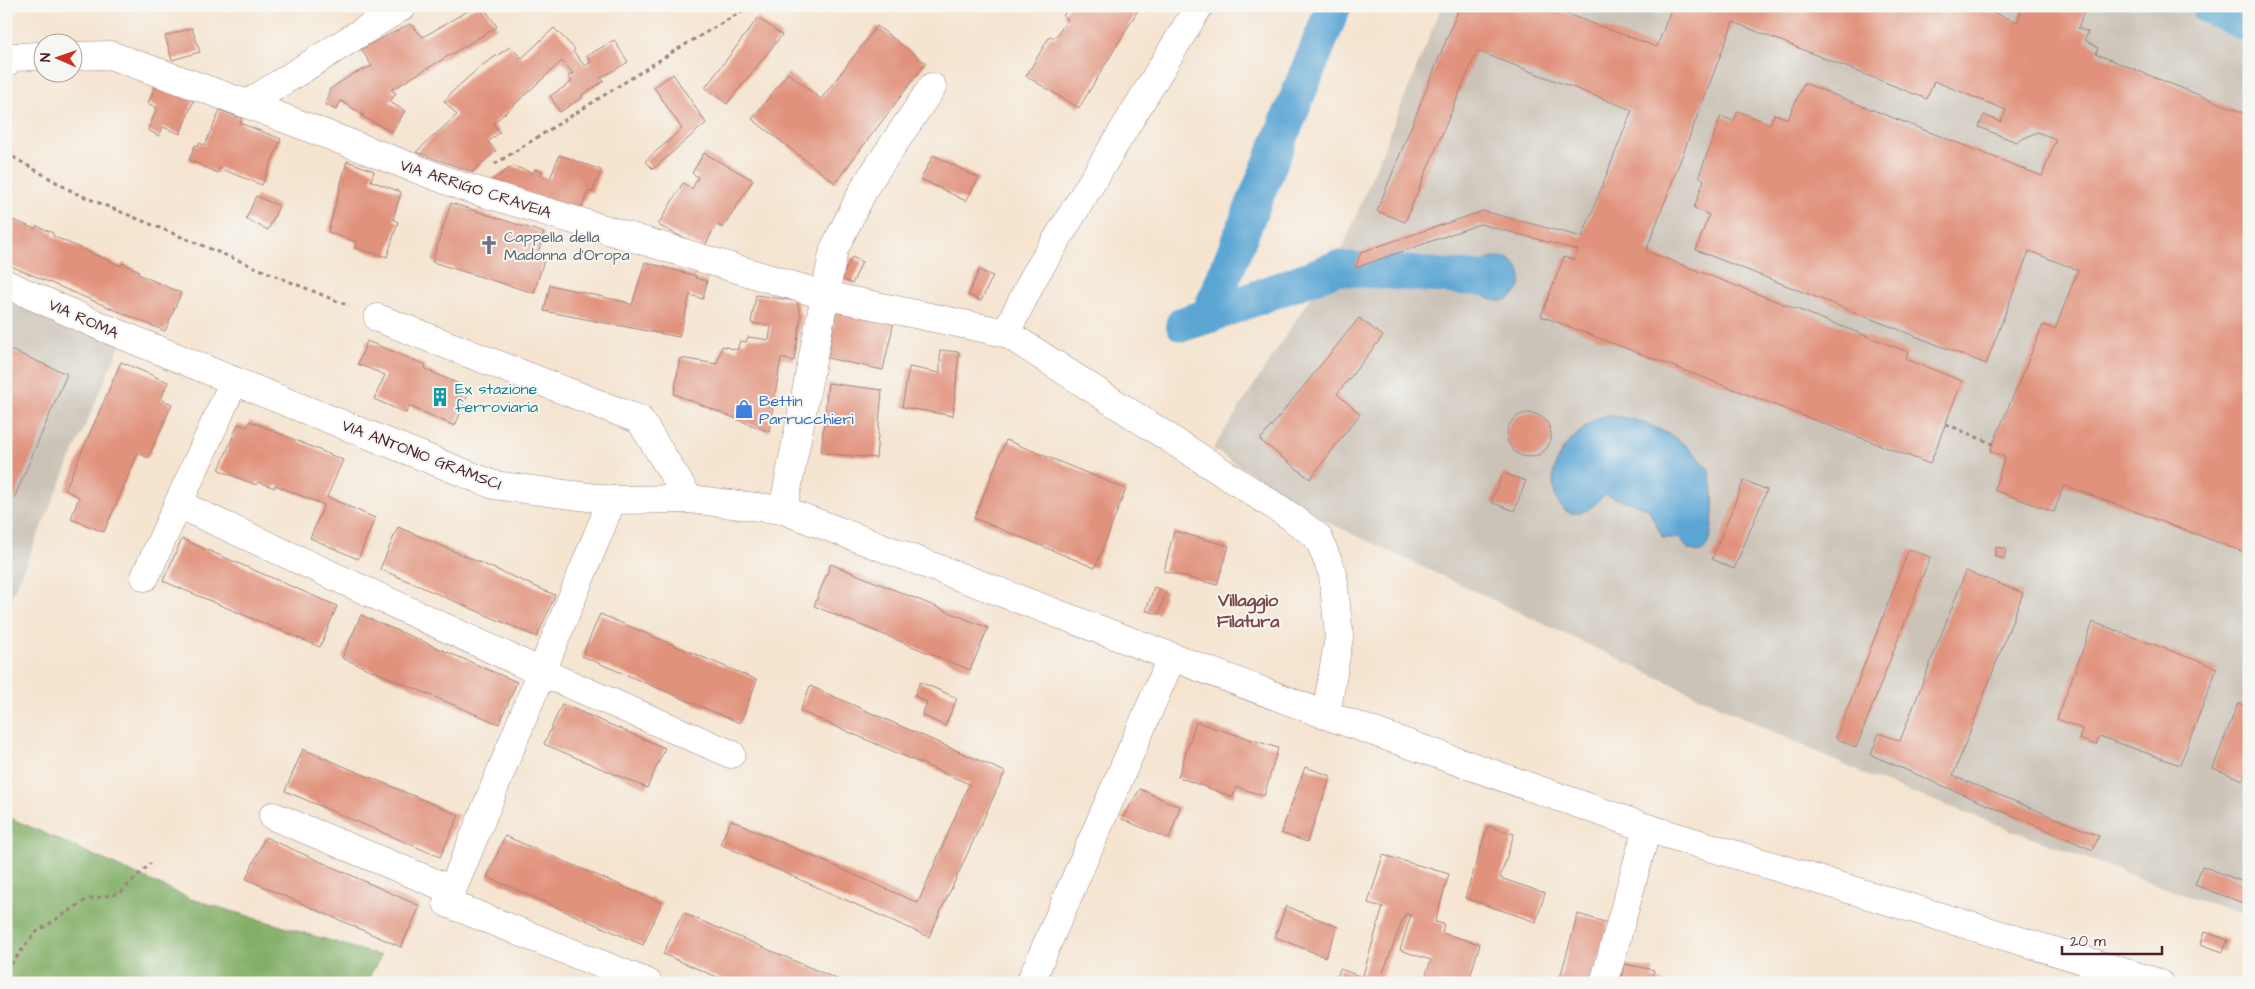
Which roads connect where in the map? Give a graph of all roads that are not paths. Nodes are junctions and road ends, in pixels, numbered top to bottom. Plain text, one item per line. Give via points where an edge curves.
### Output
1 (403, 6) edge
2 (1199, 6) edge
3 (82, 56) edge
4 (32, 57) edge
5 (8, 60) edge
6 (932, 87) dead end
7 (247, 104) junction
8 (6, 284) edge
9 (824, 295) junction
10 (378, 318) road end
11 (1006, 334) junction
12 (162, 352) joint
13 (234, 382) junction
14 (689, 499) junction
15 (612, 500) junction
16 (178, 504) junction
17 (783, 510) junction
18 (145, 577) dead end
19 (1172, 657) junction
20 (541, 672) junction
21 (1326, 716) junction
22 (731, 754) dead end
23 (273, 816) dead end
24 (1647, 828) junction
25 (452, 890) junction
26 (648, 983) edge
27 (1030, 983) edge
28 (1604, 983) edge
29 (2158, 983) edge

1 - 7 street
2 - 11 street via 1034,277
3 - 7 street, VIA ARRIGO CRAVEIA via 110,55
4 - 5 street
6 - 9 street via 866,185 834,249
7 - 9 street, VIA ARRIGO CRAVEIA via 461,186
8 - 12 street, VIA ROMA
9 - 11 street, VIA ARRIGO CRAVEIA
9 - 17 street
10 - 14 street via 640,420
11 - 21 street via 1290,516 1318,538 1333,574 1339,637
12 - 13 street, VIA ANTONIO GRAMSCI
13 - 15 street, VIA ANTONIO GRAMSCI via 494,485
13 - 16 street
14 - 15 street, VIA ANTONIO GRAMSCI
14 - 17 street, VIA ANTONIO GRAMSCI
15 - 20 street
16 - 18 street
16 - 20 street
17 - 19 street, VIA ANTONIO GRAMSCI
19 - 21 street, VIA ANTONIO GRAMSCI
19 - 27 street
20 - 22 street
20 - 25 street
21 - 24 street, VIA ANTONIO GRAMSCI
23 - 25 street
24 - 28 street
24 - 29 street, VIA ANTONIO GRAMSCI
25 - 26 street via 447,903

